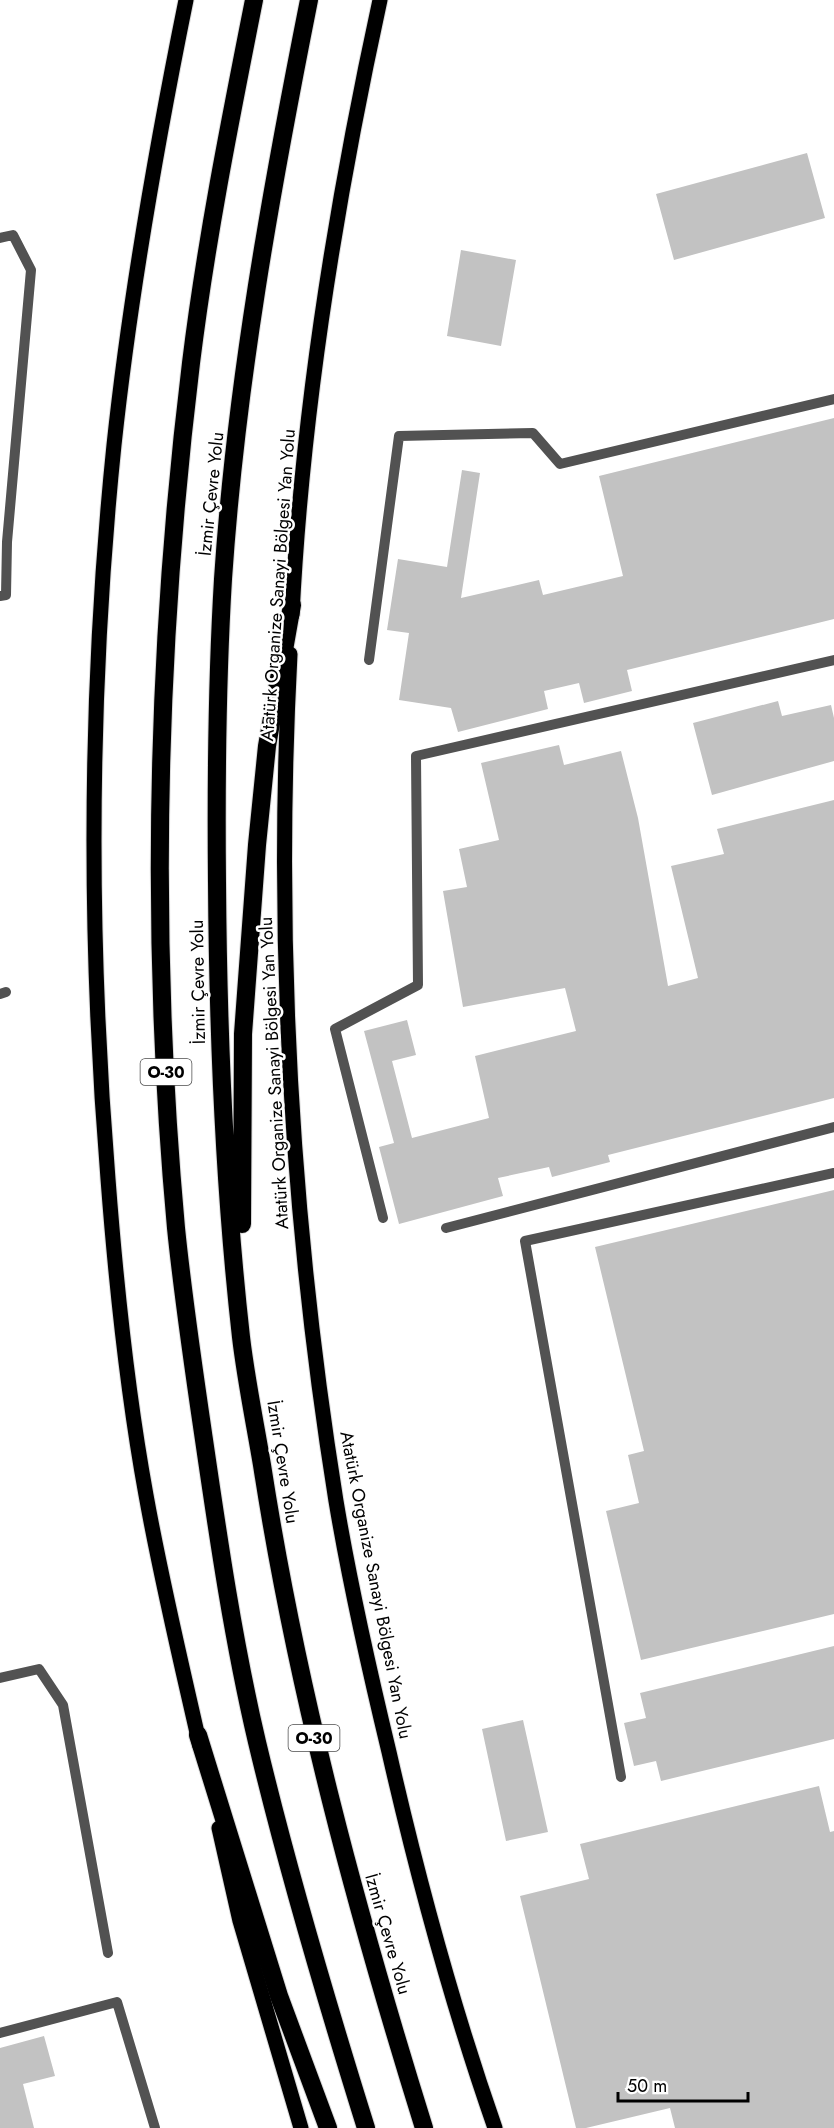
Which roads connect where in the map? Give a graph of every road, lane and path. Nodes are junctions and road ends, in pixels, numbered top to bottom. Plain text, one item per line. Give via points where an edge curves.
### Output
1 (186, 0) edge
2 (254, 0) edge
3 (309, 0) edge
4 (380, 0) edge
5 (0, 238) edge
6 (834, 399) edge
7 (0, 596) edge
8 (292, 605) junction
9 (369, 660) dead end
10 (834, 660) edge
11 (834, 1127) edge
12 (834, 1173) edge
13 (383, 1218) dead end
14 (446, 1227) dead end
15 (242, 1340) junction
16 (0, 1678) edge
17 (198, 1735) junction
18 (621, 1777) dead end
19 (108, 1953) dead end
20 (0, 2034) edge
21 (155, 2128) edge
22 (301, 2128) edge
23 (328, 2128) edge
24 (366, 2128) edge
25 (424, 2128) edge
26 (495, 2128) edge

1 - 17 main road via 150,179 114,447 94,756 93,933 101,1095 127,1365 146,1494
2 - 24 highway, İzmir Çevre Yolu / O-30 via 215,200 194,340 171,574 162,768 161,935 167,1109 176,1231 220,1555 256,1738 287,1862
3 - 15 highway, İzmir Çevre Yolu / O-30 via 268,208 223,578 216,759 219,1020
4 - 8 main road, Atatürk Organize Sanayi Bölgesi Yan Yolu via 325,296 305,447
5 - 7 lane via 13,235 31,270 7,542 6,595
6 - 9 lane via 560,464 533,433 399,436
8 - 15 highway via 267,746 243,1034
8 - 26 main road, Atatürk Organize Sanayi Bölgesi Yan Yolu via 285,742 285,972 296,1176 313,1342 336,1505 372,1678 438,1950
10 - 13 lane via 416,756 418,985 335,1029
11 - 14 lane
12 - 18 lane via 525,1241
15 - 25 highway, İzmir Çevre Yolu / O-30 via 270,1519 311,1725 373,1964
16 - 19 lane via 39,1669 63,1705
17 - 22 main road via 240,1922
17 - 23 highway via 279,1996
20 - 21 lane via 117,2002

